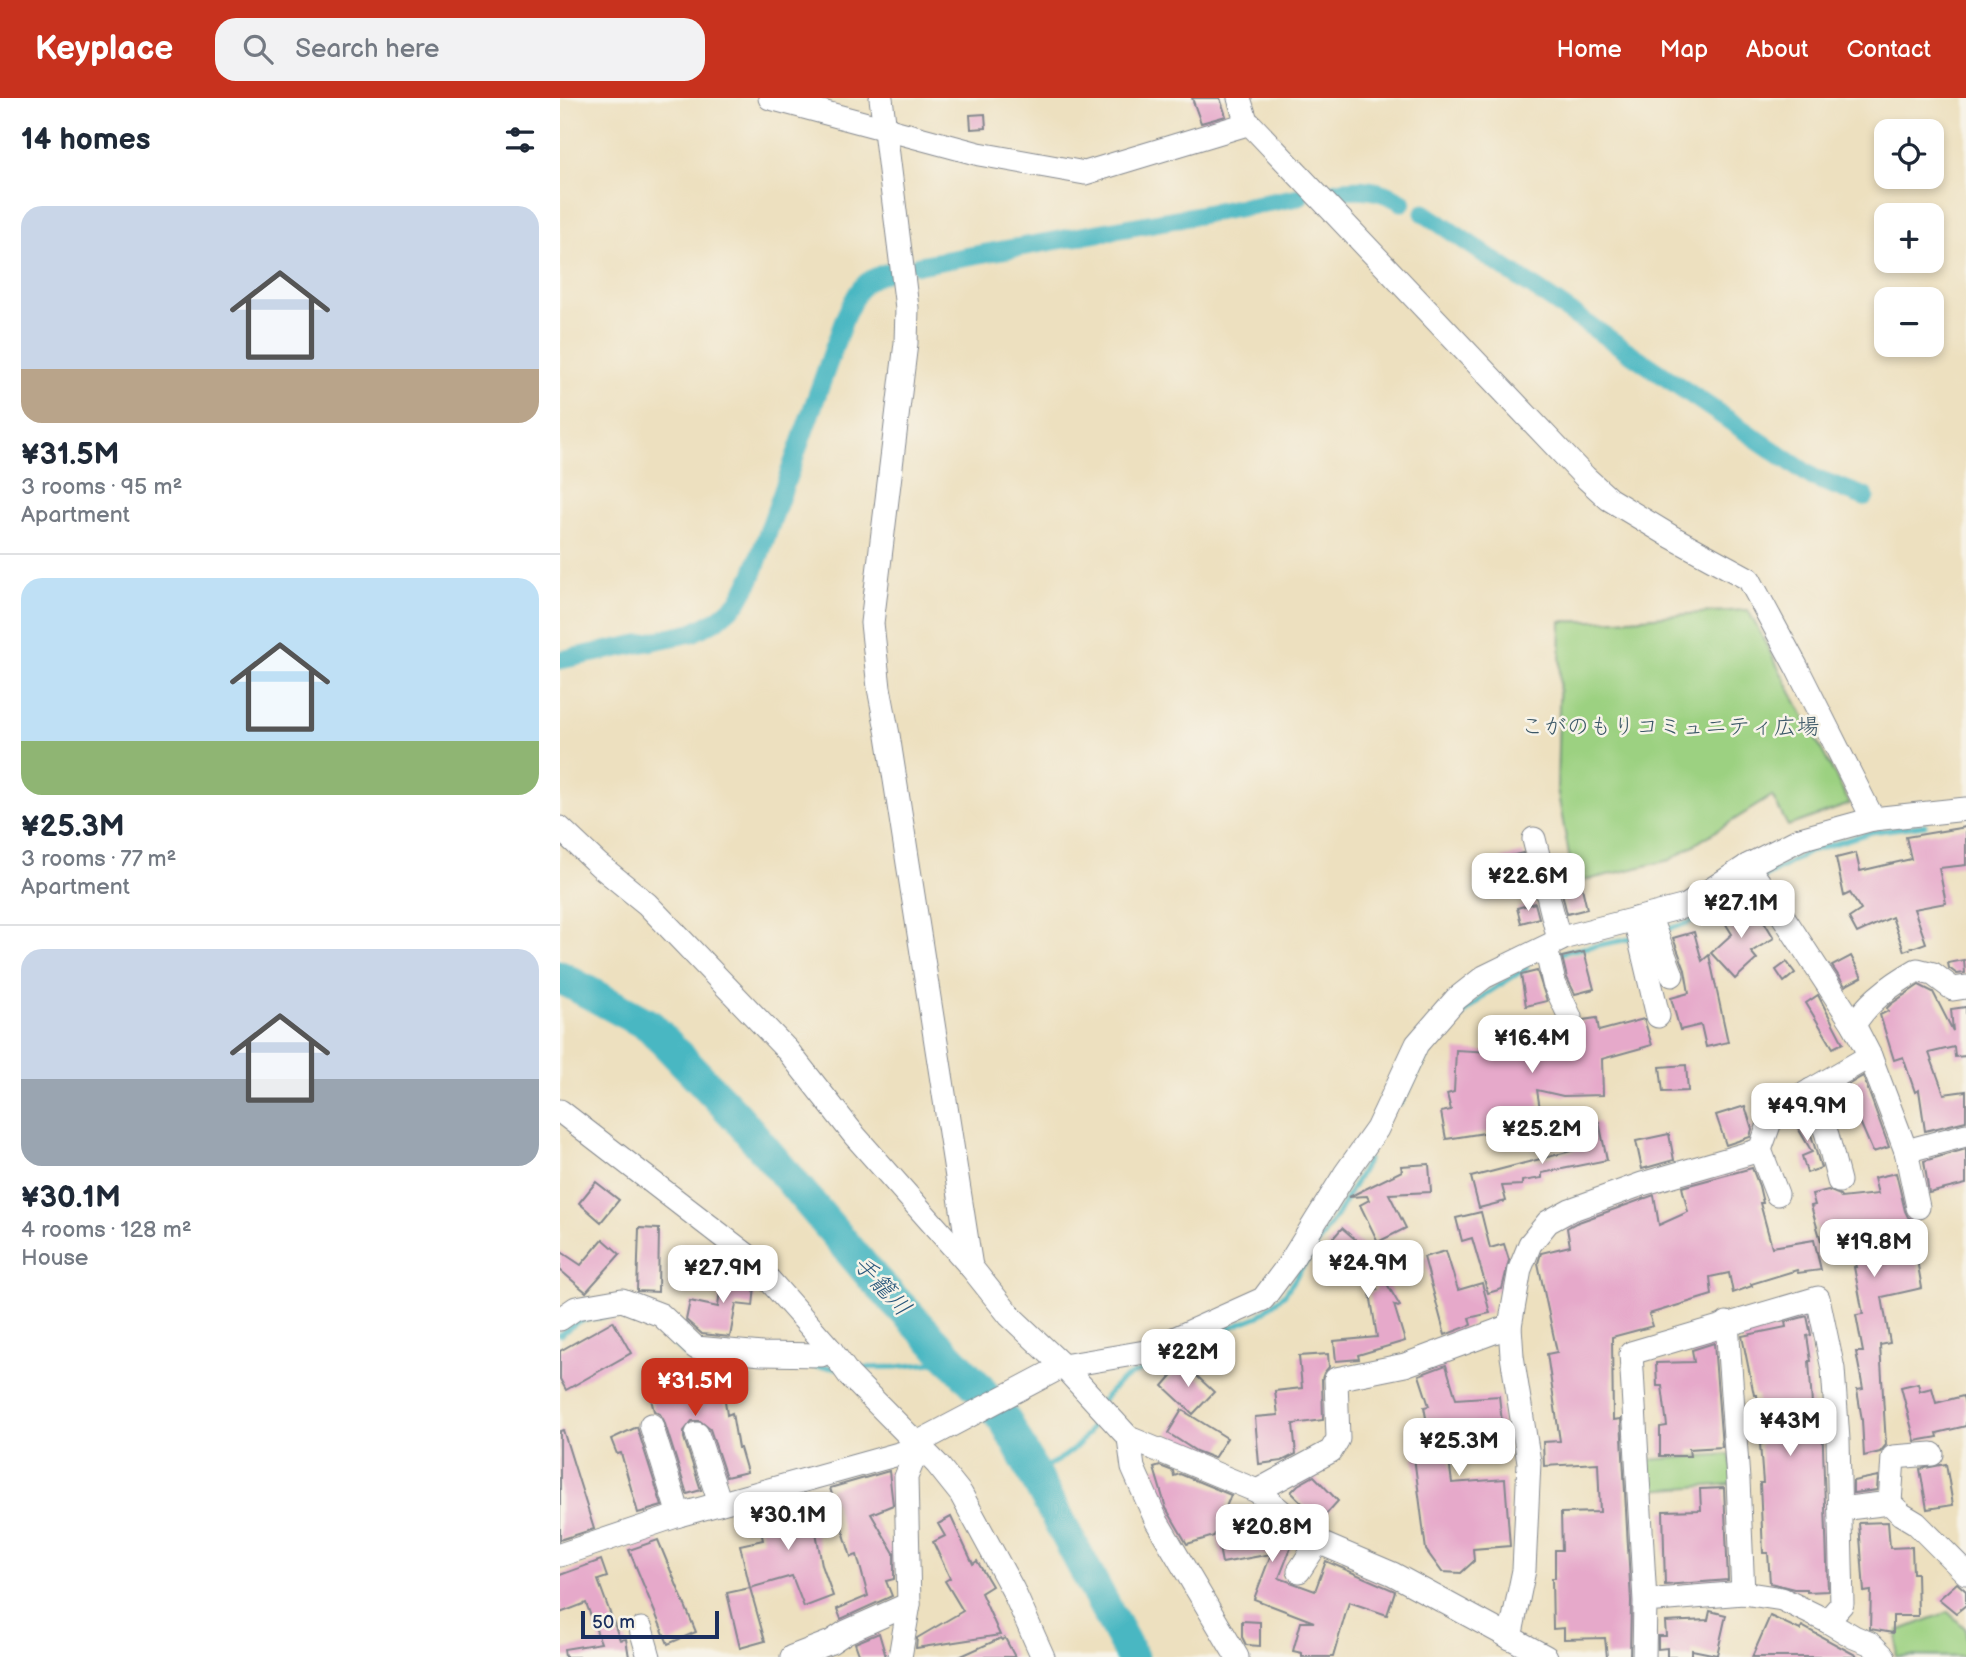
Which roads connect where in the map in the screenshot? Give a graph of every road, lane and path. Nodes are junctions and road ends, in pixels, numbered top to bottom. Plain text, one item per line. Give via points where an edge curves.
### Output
1 (770, 98) edge
2 (881, 98) edge
3 (1239, 98) edge
4 (1247, 124) junction
5 (886, 129) junction
6 (1966, 809) edge
7 (1873, 819) junction
8 (560, 828) edge
9 (1534, 839) dead end
10 (1749, 869) junction
11 (1643, 920) junction
12 (1552, 944) junction
13 (1651, 947) junction
14 (1672, 975) dead end
15 (1966, 987) edge
16 (1658, 1016) dead end
17 (1570, 1017) dead end
18 (1854, 1025) junction
19 (1870, 1056) junction
20 (1811, 1090) junction
21 (560, 1111) edge
22 (1966, 1135) edge
23 (1760, 1150) junction
24 (1906, 1150) junction
25 (1839, 1181) dead end
26 (1777, 1194) dead end
27 (1918, 1207) dead end
28 (971, 1266) junction
29 (560, 1319) edge
30 (1727, 1323) junction
31 (1510, 1326) junction
32 (839, 1361) junction
33 (1062, 1367) junction
34 (651, 1425) dead end
35 (696, 1434) dead end
36 (1129, 1438) junction
37 (920, 1444) junction
38 (1933, 1454) dead end
39 (1257, 1492) junction
40 (720, 1503) junction
41 (1890, 1503) junction
42 (1840, 1509) junction
43 (679, 1515) junction
44 (1318, 1542) junction
45 (560, 1555) edge
46 (1299, 1571) dead end
47 (1966, 1573) edge
48 (1743, 1593) junction
49 (1645, 1601) junction
50 (909, 1604) junction
51 (1827, 1621) junction
52 (641, 1629) dead end
53 (1510, 1638) junction
54 (649, 1657) edge
55 (792, 1657) edge
56 (900, 1657) edge
57 (1043, 1657) edge
58 (1237, 1657) edge
59 (1546, 1657) edge
60 (1644, 1657) edge
61 (1884, 1657) edge

1 - 5 street
2 - 5 street
3 - 4 street
4 - 5 street via 1084,173 979,154
4 - 7 street via 1601,492 1749,579
5 - 28 street via 907,308 906,344 872,623
6 - 7 street
7 - 10 street via 1800,839
8 - 28 street via 647,904 737,996
9 - 12 street
10 - 11 street via 1686,906
10 - 18 street
11 - 12 street
11 - 13 street
12 - 17 street via 1554,983
12 - 33 street via 1490,972 1456,999 1417,1044 1377,1129 1263,1299 1145,1352
13 - 14 street
13 - 16 street
15 - 18 street via 1952,989 1933,974 1917,970 1895,982
18 - 19 street
19 - 20 street
19 - 24 street
20 - 23 street via 1774,1114
20 - 25 street
21 - 32 street via 748,1256
22 - 24 street
23 - 26 street
23 - 31 street via 1642,1184 1555,1217 1527,1249
24 - 27 street
28 - 33 street via 1010,1316
29 - 32 street via 576,1308 622,1300 662,1315 696,1348 821,1354
30 - 42 street via 1818,1298 1833,1369
30 - 48 street
30 - 49 street via 1631,1353
31 - 39 street via 1405,1365 1336,1379 1338,1439 1331,1451
31 - 53 street via 1529,1462 1524,1570
32 - 37 street
33 - 36 street
33 - 37 street
34 - 43 street
35 - 40 street
36 - 39 street
36 - 58 street via 1133,1468 1157,1522
37 - 40 street
37 - 50 street via 906,1477
37 - 57 street via 961,1494
38 - 41 street via 1893,1457
39 - 44 street
40 - 43 street
41 - 42 street
41 - 47 street
42 - 51 street via 1842,1604
43 - 45 street
44 - 46 street
44 - 53 street via 1393,1574
48 - 49 street
48 - 51 street via 1782,1599
49 - 60 street
50 - 55 street
50 - 56 street
51 - 61 street via 1871,1644
52 - 54 street
53 - 59 street

